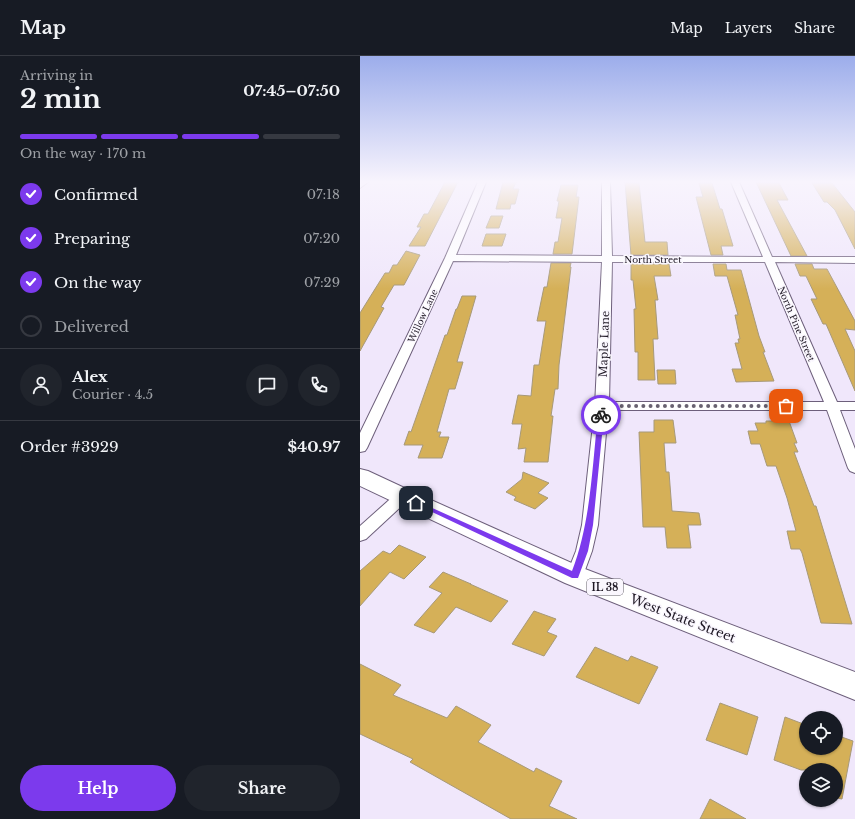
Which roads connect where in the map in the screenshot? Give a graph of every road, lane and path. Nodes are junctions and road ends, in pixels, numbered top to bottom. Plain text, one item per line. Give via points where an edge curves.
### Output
1 (467, 218) edge
2 (606, 218) edge
3 (751, 218) edge
4 (450, 258) junction
5 (607, 260) junction
6 (769, 260) junction
7 (855, 260) edge
8 (602, 406) junction
9 (832, 406) junction
10 (855, 406) edge
11 (360, 448) edge
12 (855, 468) edge
13 (360, 476) edge
14 (402, 497) junction
15 (360, 535) edge
16 (575, 576) junction
17 (855, 686) edge

1 - 4 street, Willow Lane
2 - 5 street, Maple Lane
3 - 6 street, North Pine Street
4 - 5 street, North Street
4 - 11 street, Willow Lane
5 - 6 street, North Street
5 - 8 street, Maple Lane
6 - 7 street, North Street
6 - 9 street, North Pine Street
8 - 9 street
8 - 16 street, Maple Lane via 590,525
9 - 10 street
9 - 12 street, North Pine Street
13 - 14 main road, West State Street / IL 38
14 - 15 street
14 - 16 main road, West State Street / IL 38
16 - 17 main road, West State Street / IL 38

